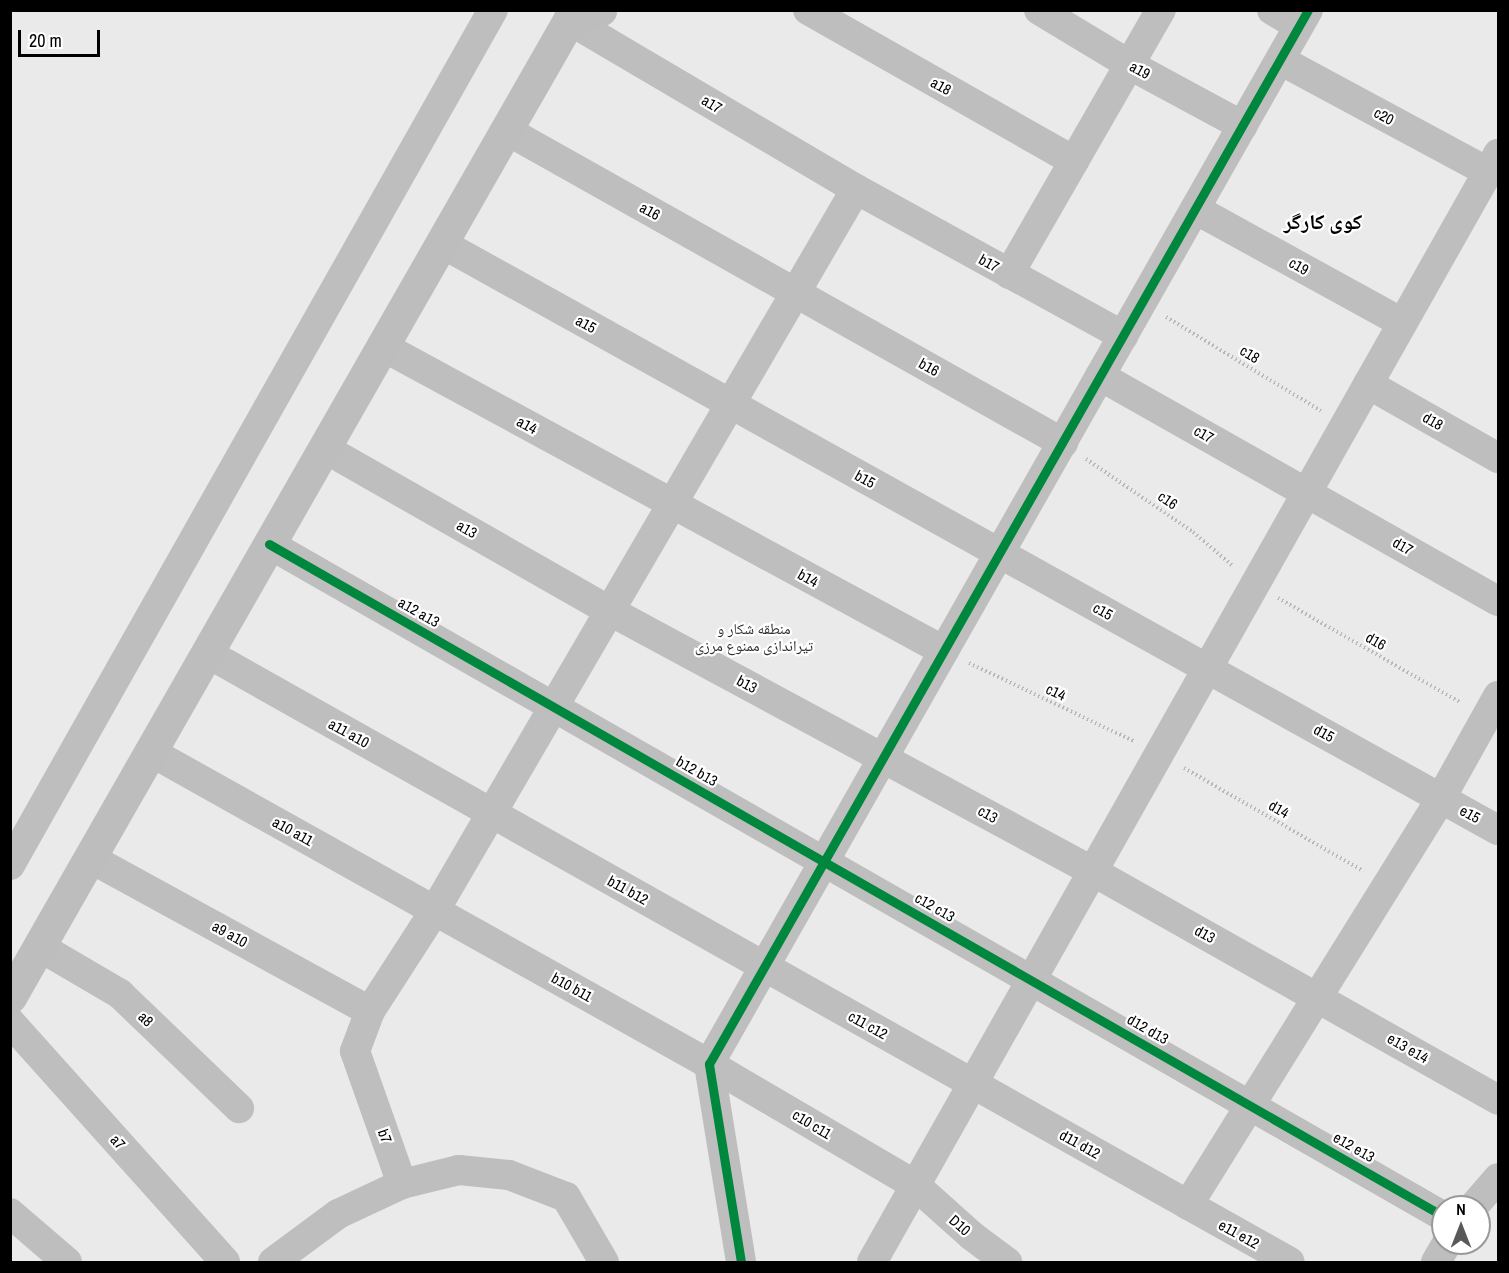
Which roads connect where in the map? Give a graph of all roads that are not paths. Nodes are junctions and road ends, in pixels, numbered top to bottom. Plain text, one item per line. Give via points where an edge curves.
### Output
1 (493, 10) edge
2 (600, 10) edge
3 (808, 10) edge
4 (1039, 10) edge
5 (1161, 10) edge
6 (1272, 10) edge
7 (1303, 19) edge
8 (569, 20) junction
9 (1280, 60) junction
10 (1130, 65) junction
11 (1243, 126) junction
12 (506, 130) junction
13 (1074, 161) junction
14 (1493, 163) edge
15 (856, 189) junction
16 (1195, 209) junction
17 (441, 243) junction
18 (1009, 274) junction
19 (795, 292) junction
20 (1402, 323) junction
21 (1123, 336) junction
22 (382, 346) junction
23 (1100, 376) junction
24 (1368, 384) junction
25 (730, 404) junction
26 (1063, 442) junction
27 (324, 448) junction
28 (1498, 458) edge
29 (1307, 491) junction
30 (672, 504) junction
31 (269, 544) junction
32 (999, 553) junction
33 (1498, 601) edge
34 (610, 611) junction
35 (944, 651) junction
36 (207, 653) junction
37 (1207, 668) junction
38 (554, 707) junction
39 (1492, 707) edge
40 (151, 752) junction
41 (884, 757) junction
42 (1441, 798) junction
43 (492, 813) junction
44 (1498, 830) edge
45 (90, 858) junction
46 (825, 861) junction
47 (10, 865) edge
48 (1092, 871) junction
49 (435, 910) junction
50 (40, 947) junction
51 (764, 967) junction
52 (1031, 979) junction
53 (1317, 996) junction
54 (10, 997) edge
55 (370, 1011) junction
56 (10, 1022) edge
57 (709, 1064) junction
58 (972, 1084) junction
59 (1498, 1100) edge
60 (1250, 1105) junction
61 (239, 1108) dead end
62 (1498, 1178) edge
63 (402, 1184) junction
64 (915, 1185) junction
65 (1483, 1195) edge
66 (1188, 1205) junction
67 (1431, 1209) edge
68 (10, 1214) edge
69 (67, 1263) edge
70 (225, 1263) edge
71 (273, 1263) edge
72 (604, 1263) edge
73 (741, 1263) edge
74 (872, 1263) edge
75 (1007, 1263) edge
76 (1290, 1263) edge

1 - 47 street
2 - 8 main road
3 - 13 street, a18
4 - 10 street, a19
5 - 10 street
6 - 7 street
7 - 9 street
8 - 12 main road
8 - 15 street, a17
9 - 11 street
9 - 14 street, c20
10 - 11 street, a19
10 - 13 street
11 - 16 street
12 - 17 main road
12 - 19 street, a16
13 - 18 street
14 - 20 street
15 - 18 street, b17
15 - 19 street, b7
16 - 20 street, c19
16 - 21 street
17 - 22 main road
17 - 25 street, a15
18 - 21 street, b17
19 - 25 street, b7
19 - 26 street, b16
20 - 24 street
21 - 23 street
22 - 27 main road
22 - 30 street, a14
23 - 26 street
23 - 29 street, c17
24 - 28 street, d18
24 - 29 street
25 - 30 street, b7
25 - 32 street, b15
26 - 32 street
27 - 31 main road
27 - 34 street, a13
29 - 33 street, d17
29 - 37 street
30 - 34 street, b7
30 - 35 street, b14
31 - 36 main road
31 - 38 street, a12 a13
32 - 35 street
32 - 37 street, c15
34 - 38 street, b7
34 - 41 street, b13
35 - 41 street
36 - 40 main road
36 - 43 street, a11 a10
37 - 42 street, d15
37 - 48 street
38 - 43 street, b7
38 - 46 street, b12 b13
39 - 42 street
40 - 45 main road
40 - 49 street, a10 a11
41 - 46 street
41 - 48 street, c13
42 - 44 street, e15
42 - 53 street
43 - 49 street, b7
43 - 51 street, b11 b12
45 - 50 main road
45 - 55 street, a9 a10
46 - 51 street
46 - 52 street, c12 c13
48 - 52 street
48 - 53 street, d13
49 - 55 street, b7
49 - 57 street, b10 b11
50 - 54 main road
50 - 61 street, a8 via 120,994
51 - 57 street
51 - 58 street, c11 c12
52 - 58 street
52 - 60 street, d12 d13
53 - 59 street, e13 e14
53 - 60 street
55 - 63 street, b7 via 355,1051
56 - 70 street, a7
57 - 64 street, c10 c11
57 - 73 street
58 - 64 street
58 - 66 street, d11 d12
60 - 66 street
60 - 67 street, e12 e13
62 - 65 street
63 - 71 street via 338,1214
63 - 72 street via 459,1170 509,1174 566,1197
64 - 74 street
64 - 75 street, D10
66 - 76 street, e11 e12
68 - 69 street

